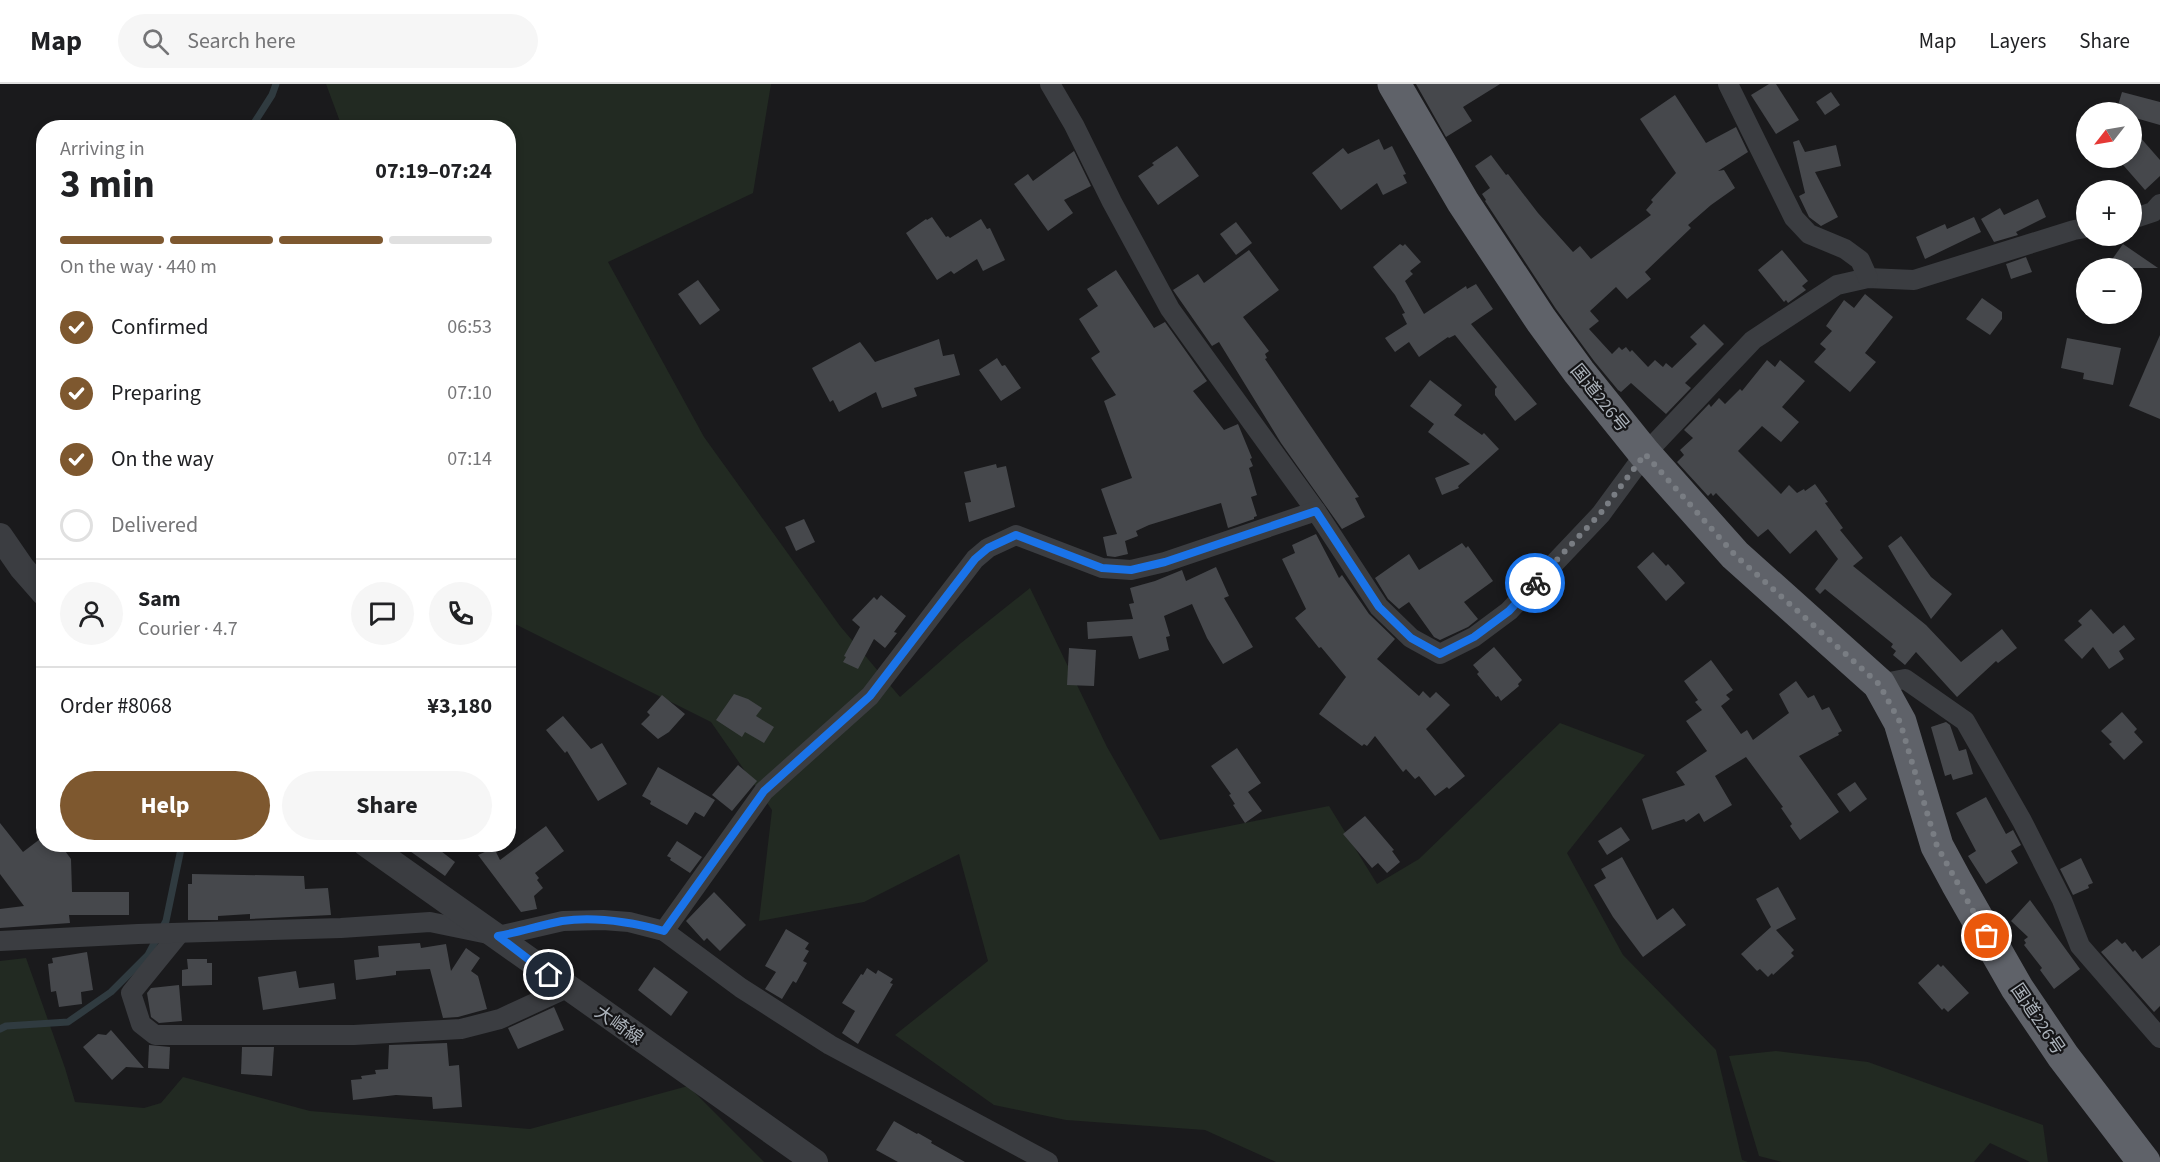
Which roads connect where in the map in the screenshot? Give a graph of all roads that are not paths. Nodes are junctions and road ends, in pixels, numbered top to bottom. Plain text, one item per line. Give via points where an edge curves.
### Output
1 (1050, 84) edge
2 (1395, 84) edge
3 (1728, 84) edge
4 (2160, 204) edge
5 (2142, 216) edge
6 (2076, 230) edge
7 (1868, 278) junction
8 (1645, 454) junction
9 (1316, 511) junction
10 (0, 536) edge
11 (36, 584) edge
12 (1879, 684) junction
13 (376, 852) edge
14 (664, 931) junction
15 (179, 934) junction
16 (498, 936) junction
17 (0, 941) edge
18 (567, 988) junction
19 (2160, 1038) edge
20 (815, 1162) edge
21 (1048, 1162) edge
22 (2144, 1162) edge

1 - 9 street via 1170,309
2 - 8 highway, 国道226号 via 1463,202 1541,320
3 - 7 street via 1794,218 1809,234 1860,260
4 - 5 street
6 - 7 street via 1914,280
7 - 8 street via 1838,285 1753,340
8 - 9 street via 1600,514 1509,611 1474,637 1440,654 1411,638 1379,607
8 - 12 highway, 国道226号 via 1735,555
9 - 14 street via 1131,570 1102,568 1016,535 988,548 965,569 870,696 764,791
10 - 11 street
12 - 19 street via 1905,679 1965,721 2022,820 2080,946
12 - 22 highway, 国道226号 via 1900,722 1937,846 1957,883 2017,988
13 - 16 street, 大崎線
14 - 16 street via 629,922 593,920 563,921
14 - 21 street via 741,988 830,1045
15 - 16 street via 430,922
15 - 17 street
15 - 18 street via 131,993 141,1024 154,1035 354,1035 462,1029 500,1019
16 - 18 street, 大崎線
18 - 20 street, 大崎線

